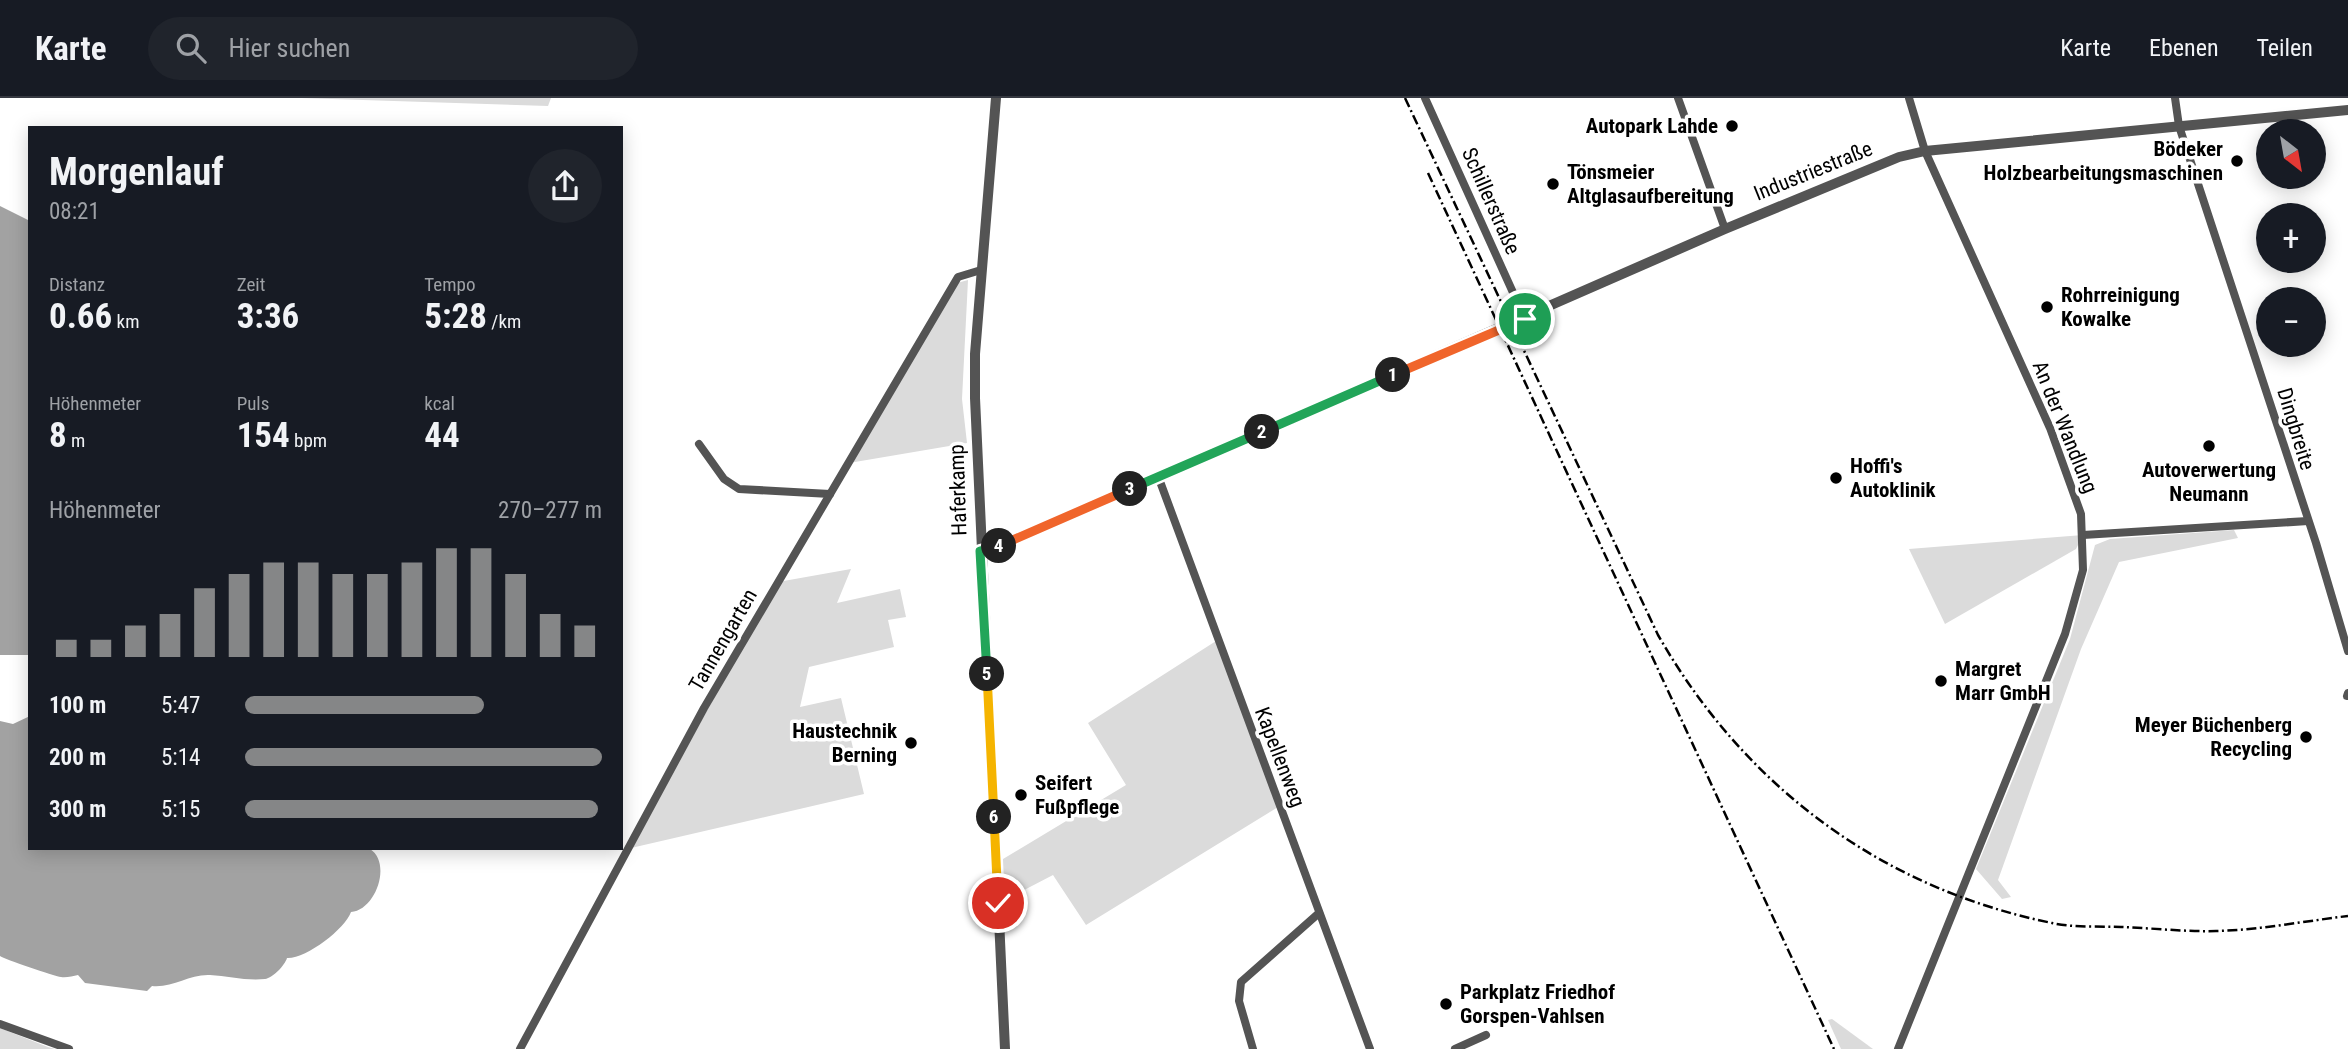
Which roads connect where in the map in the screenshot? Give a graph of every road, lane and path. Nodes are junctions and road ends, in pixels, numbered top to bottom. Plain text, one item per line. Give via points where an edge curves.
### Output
1 (996, 98) edge
2 (1425, 98) edge
3 (1678, 98) edge
4 (1909, 98) edge
5 (2175, 98) edge
6 (2348, 110) edge
7 (2179, 125) junction
8 (1925, 151) junction
9 (1725, 229) junction
10 (981, 270) junction
11 (1525, 319) junction
12 (699, 444) dead end
13 (1158, 477) junction
14 (830, 494) junction
15 (2308, 521) junction
16 (2083, 535) junction
17 (980, 551) junction
18 (2348, 651) edge
19 (1319, 913) junction
20 (0, 1024) edge
21 (1486, 1035) dead end
22 (69, 1049) edge
23 (520, 1049) edge
24 (1005, 1049) edge
25 (1253, 1049) edge
26 (1370, 1049) edge
27 (1455, 1049) edge
28 (1898, 1049) edge

1 - 10 street, Haferkamp
2 - 11 street, Schillerstraße
3 - 9 street
4 - 8 street, An der Wandlung
5 - 7 street, Dingbreite
6 - 7 street, Industriestraße
7 - 8 street, Industriestraße
7 - 15 street, Dingbreite
8 - 9 street, Industriestraße via 1868,168
8 - 16 street, An der Wandlung via 2050,428 2072,486
9 - 11 street, Industriestraße
10 - 14 street, Tannengarten via 958,277
10 - 17 street, Haferkamp via 975,398
11 - 13 street, Industriestraße
12 - 14 street via 724,479 739,489
13 - 17 street, Industriestraße
13 - 19 street, Kapellenweg
14 - 23 street, Tannengarten via 704,708
15 - 16 street
15 - 18 street, Dingbreite
16 - 28 street, An der Wandlung via 2083,570 2064,634
17 - 24 street, Haferkamp
19 - 25 street via 1241,982 1239,1001
19 - 26 street, Kapellenweg
20 - 22 street
21 - 27 street

